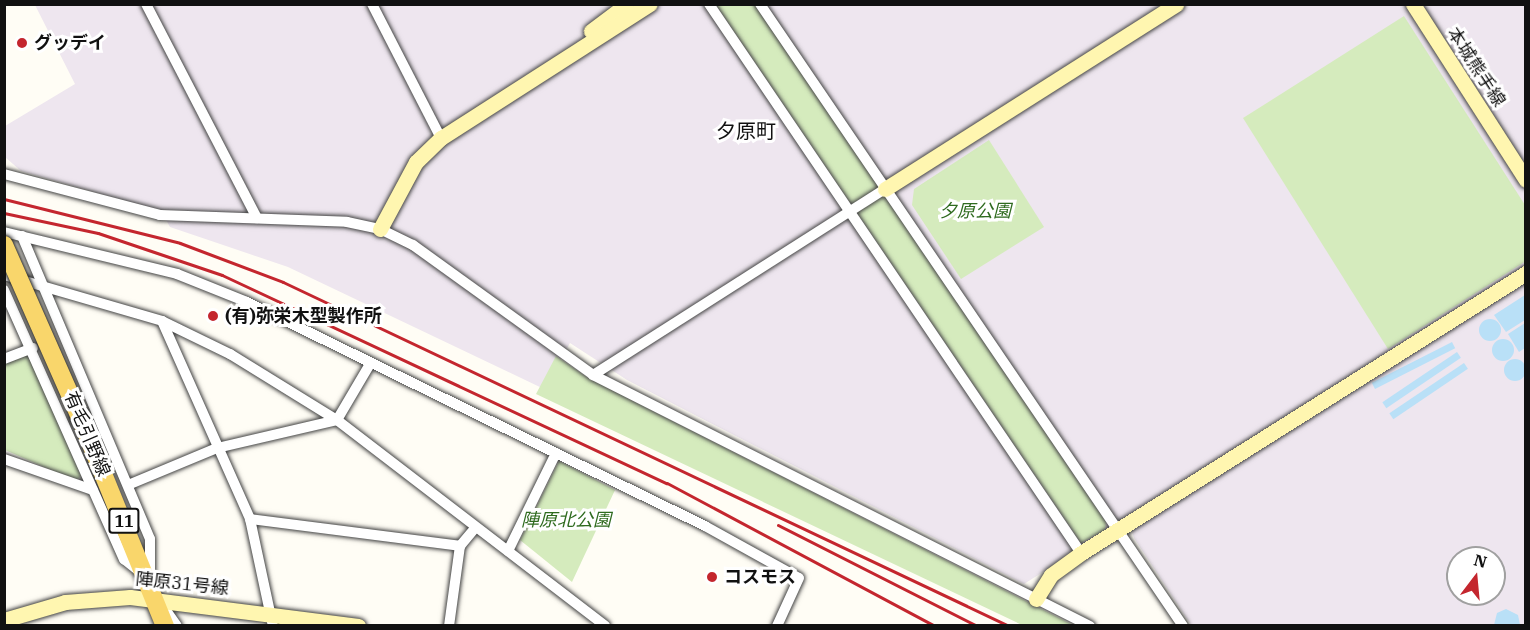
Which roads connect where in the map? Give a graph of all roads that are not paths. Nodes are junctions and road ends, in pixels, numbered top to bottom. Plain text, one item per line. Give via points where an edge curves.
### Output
1 (146, 4) edge
2 (372, 4) edge
3 (627, 4) edge
4 (650, 4) edge
5 (709, 4) edge
6 (760, 4) edge
7 (1176, 4) edge
8 (1413, 4) edge
9 (1423, 4) edge
10 (441, 138) junction
11 (1526, 164) edge
12 (4, 174) edge
13 (1526, 180) edge
14 (885, 189) junction
15 (849, 212) junction
16 (258, 218) junction
17 (380, 229) junction
18 (4, 232) edge
19 (22, 236) junction
20 (4, 245) edge
21 (1526, 273) edge
22 (4, 275) edge
23 (44, 285) junction
24 (4, 290) edge
25 (162, 321) junction
26 (33, 348) junction
27 (4, 359) edge
28 (370, 364) junction
29 (593, 375) junction
30 (337, 420) junction
31 (217, 448) junction
32 (556, 453) junction
33 (4, 459) edge
34 (128, 485) junction
35 (93, 490) junction
36 (250, 519) junction
37 (475, 528) junction
38 (1117, 531) junction
39 (460, 546) junction
40 (508, 551) junction
41 (1081, 554) junction
42 (150, 580) junction
43 (157, 599) junction
44 (1036, 599) junction
45 (4, 620) edge
46 (272, 620) edge
47 (152, 626) edge
48 (165, 626) edge
49 (177, 626) edge
50 (358, 626) edge
51 (449, 626) edge
52 (605, 626) edge
53 (777, 626) edge
54 (1090, 626) edge
55 (1184, 626) edge

1 - 16 street
2 - 10 street
3 - 10 street
4 - 10 street
5 - 15 street
6 - 14 street
7 - 14 street
8 - 13 street, 本城熊手線
9 - 11 street, 本城熊手線
10 - 17 street via 416,162
12 - 16 street via 160,215
14 - 15 street
14 - 38 street
15 - 29 street
15 - 41 street
16 - 17 street
17 - 29 street via 414,245
18 - 19 street
19 - 23 street
19 - 28 street via 177,274
20 - 42 main road, 有毛引野線 / 11, bridge
21 - 38 street
22 - 23 street
23 - 25 street
23 - 34 street
24 - 26 street
25 - 30 street via 230,354
25 - 31 street
26 - 27 street
26 - 35 street
28 - 30 street
28 - 32 street
29 - 44 street
30 - 31 street
30 - 37 street
31 - 34 street
31 - 36 street
32 - 40 street
32 - 53 street via 799,578
33 - 35 street
34 - 42 street via 150,539
35 - 42 street via 124,559
36 - 39 street
36 - 46 street
37 - 39 street
37 - 40 street
38 - 41 street
38 - 55 street
39 - 51 street
40 - 52 street
41 - 44 street via 1051,575
42 - 43 main road, 有毛引野線 / 11
43 - 45 street, 陣原31号線 via 96,598
43 - 46 street, 陣原31号線
43 - 47 street
43 - 48 main road, 有毛引野線 / 11
43 - 49 street
44 - 54 street
46 - 50 street, 陣原31号線

